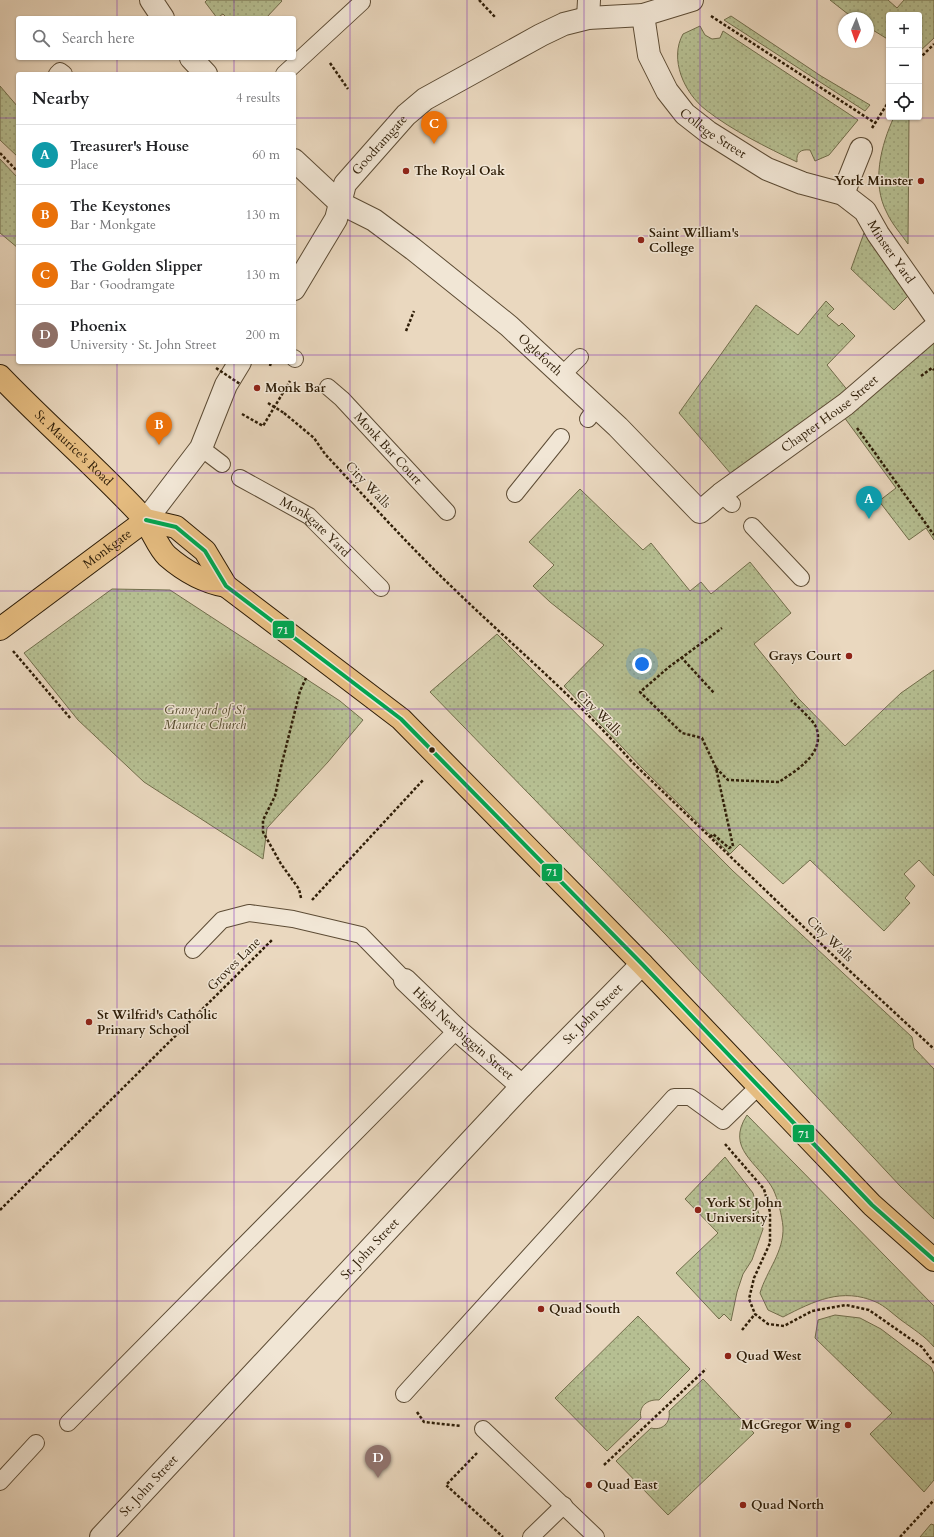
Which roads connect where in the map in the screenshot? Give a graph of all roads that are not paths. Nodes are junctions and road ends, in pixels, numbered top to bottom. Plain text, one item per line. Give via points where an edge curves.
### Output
1 (151, 0) edge
2 (691, 1) edge
3 (362, 2) dead end
4 (589, 9) edge
5 (643, 15) junction
6 (162, 16) edge
7 (286, 72) edge
8 (861, 150) dead end
9 (296, 162) edge
10 (843, 194) junction
11 (340, 203) junction
12 (296, 286) edge
13 (934, 314) edge
14 (934, 328) edge
15 (580, 357) dead end
16 (238, 364) edge
17 (562, 375) junction
18 (0, 376) edge
19 (328, 387) dead end
20 (561, 437) dead end
21 (201, 448) junction
22 (222, 464) dead end
23 (240, 478) dead end
24 (516, 494) dead end
25 (726, 499) joint
26 (447, 512) dead end
27 (146, 520) junction
28 (752, 526) dead end
29 (801, 578) dead end
30 (381, 588) dead end
31 (4, 637) edge
32 (192, 950) dead end
33 (642, 964) junction
34 (405, 980) joint
35 (457, 1030) junction
36 (522, 1086) junction
37 (759, 1086) junction
38 (934, 1260) edge
39 (404, 1394) road end
40 (68, 1423) dead end
41 (488, 1433) road end
42 (36, 1443) dead end
43 (0, 1482) edge
44 (564, 1505) junction
45 (101, 1537) edge
46 (531, 1537) edge
47 (596, 1537) edge

1 - 6 street
2 - 5 street, Goodramgate
3 - 7 lane
4 - 5 street, Goodramgate
4 - 11 street, Goodramgate via 425,99 406,115 345,184
5 - 10 street, College Street via 649,55 666,91 685,114 708,132 767,169 802,183
8 - 10 street
9 - 11 street, Ogleforth
10 - 13 street, Minster Yard via 865,211 878,234
11 - 12 street, Goodramgate via 336,219
11 - 17 street, Ogleforth via 374,220 413,249 509,326
14 - 25 street, Chapter House Street via 846,404
15 - 17 lane
16 - 21 street, Monkgate via 227,379
17 - 25 street, Ogleforth via 592,413 618,426 700,512
18 - 27 main road, St. Maurice's Road via 39,418 97,469
19 - 26 lane, Monk Bar Court via 342,398
20 - 24 lane
21 - 22 lane
21 - 27 street, Monkgate
23 - 30 lane, Monkgate Yard via 309,516
27 - 31 main road, Monkgate
27 - 33 main road via 176,526 205,551 226,586 401,719
28 - 29 lane
32 - 34 lane via 222,920 249,913 298,914 361,935
33 - 36 street, St. John Street
33 - 37 main road
34 - 35 street, High Newbiggin Street
35 - 36 street, High Newbiggin Street
35 - 40 lane
36 - 45 street, St. John Street
37 - 38 main road via 872,1205
37 - 39 lane via 723,1121 690,1097 674,1097
41 - 44 lane
42 - 43 lane
44 - 46 lane
44 - 47 lane

